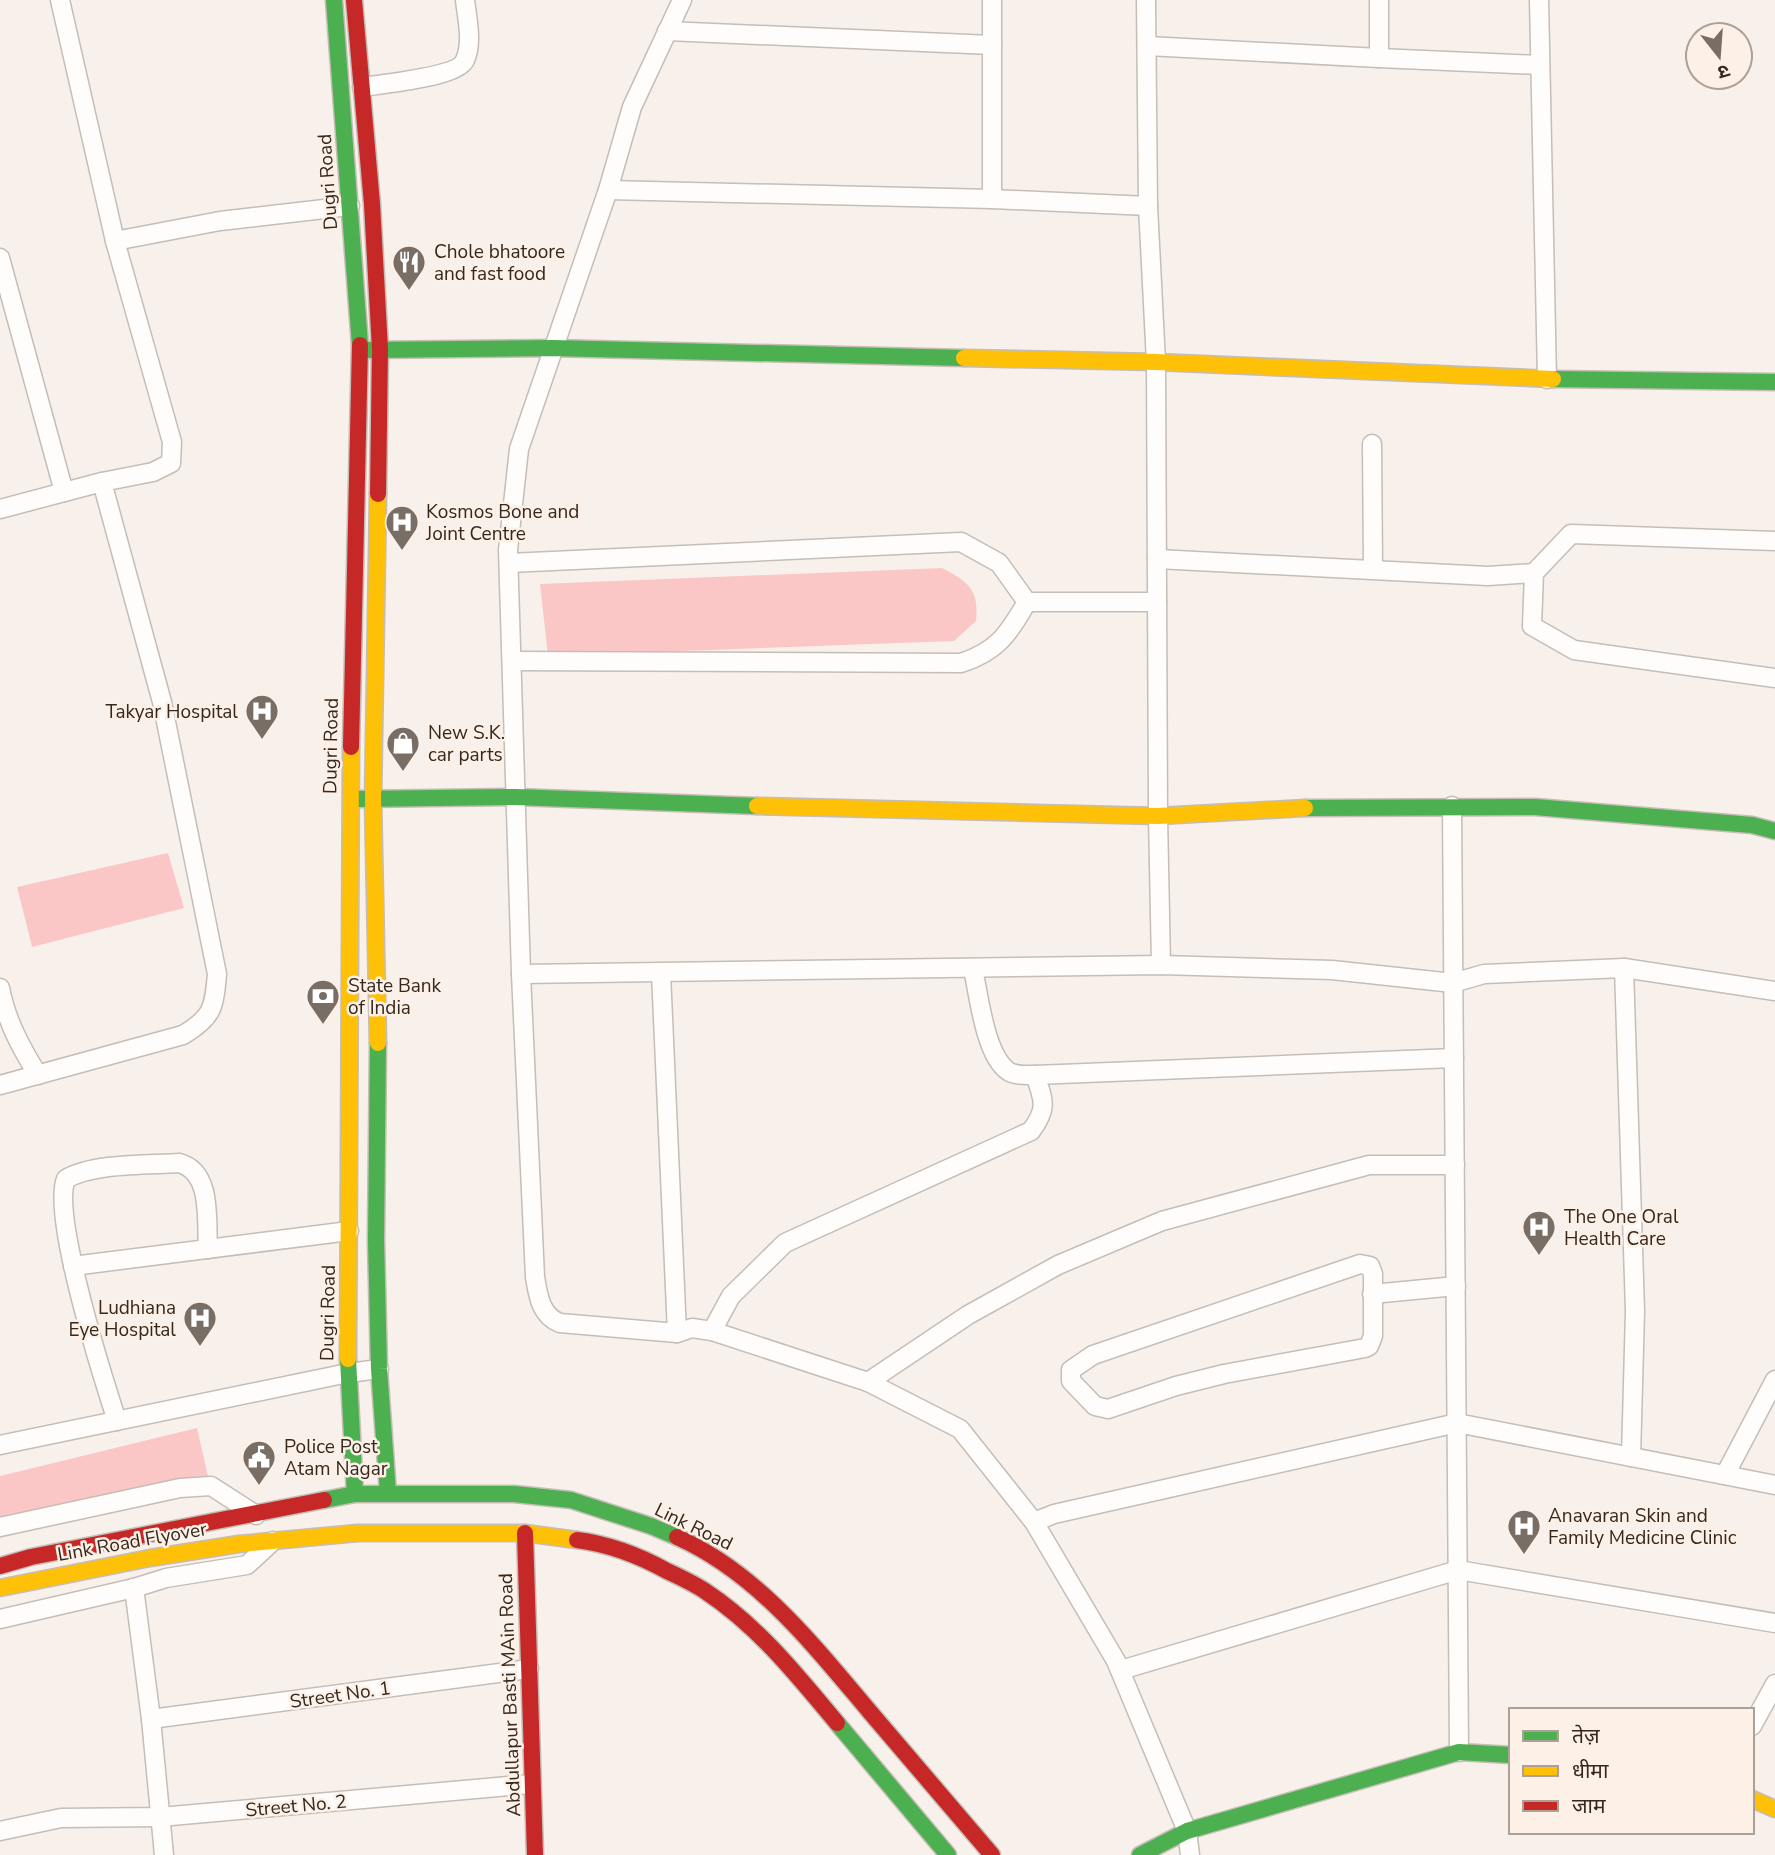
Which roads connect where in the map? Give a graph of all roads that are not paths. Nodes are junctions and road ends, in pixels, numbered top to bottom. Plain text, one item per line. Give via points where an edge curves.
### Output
1 (60, 0) edge
2 (334, 0) edge
3 (354, 0) edge
4 (465, 0) edge
5 (682, 0) edge
6 (992, 0) edge
7 (1146, 0) edge
8 (1379, 0) edge
9 (1539, 0) edge
10 (667, 31) junction
11 (992, 45) junction
12 (1147, 46) junction
13 (1379, 58) junction
14 (1539, 65) junction
15 (362, 87) junction
16 (608, 190) junction
17 (992, 199) junction
18 (350, 206) junction
19 (1148, 206) junction
20 (115, 241) junction
21 (0, 258) edge
22 (552, 348) junction
23 (380, 349) junction
24 (360, 351) junction
25 (1156, 362) junction
26 (1547, 379) junction
27 (1775, 382) edge
28 (1372, 444) dead end
29 (102, 482) junction
30 (64, 492) junction
31 (0, 509) edge
32 (1775, 541) edge
33 (1157, 559) junction
34 (509, 563) junction
35 (1373, 569) junction
36 (1534, 573) junction
37 (1027, 602) junction
38 (1157, 602) junction
39 (512, 662) junction
40 (1775, 678) edge
41 (516, 797) junction
42 (350, 799) junction
43 (373, 800) junction
44 (1452, 806) junction
45 (1158, 816) junction
46 (1775, 831) edge
47 (1161, 965) junction
48 (1624, 968) junction
49 (973, 969) junction
50 (661, 973) junction
51 (521, 974) junction
52 (1453, 983) junction
53 (1775, 991) edge
54 (1, 1000) edge
55 (1454, 1058) junction
56 (37, 1075) junction
57 (1035, 1075) junction
58 (0, 1085) edge
59 (1455, 1165) junction
60 (349, 1231) junction
61 (208, 1249) junction
62 (73, 1266) junction
63 (1455, 1286) junction
64 (1372, 1294) junction
65 (712, 1331) junction
66 (677, 1333) junction
67 (379, 1369) junction
68 (348, 1373) junction
69 (1775, 1380) edge
70 (868, 1382) junction
71 (117, 1421) junction
72 (1457, 1423) junction
73 (0, 1445) edge
74 (1631, 1457) junction
75 (1725, 1475) junction
76 (1775, 1485) edge
77 (388, 1493) junction
78 (355, 1494) junction
79 (256, 1515) junction
80 (1034, 1522) junction
81 (0, 1527) edge
82 (525, 1533) junction
83 (273, 1541) junction
84 (0, 1566) edge
85 (1458, 1570) junction
86 (0, 1588) edge
87 (134, 1588) junction
88 (0, 1619) edge
89 (1775, 1623) edge
90 (529, 1669) junction
91 (1121, 1670) junction
92 (1775, 1684) edge
93 (151, 1719) junction
94 (1754, 1722) edge
95 (1459, 1752) junction
96 (1509, 1755) edge
97 (531, 1784) junction
98 (1754, 1800) edge
99 (1775, 1810) edge
100 (160, 1817) junction
101 (0, 1830) edge
102 (1186, 1831) junction
103 (164, 1855) edge
104 (535, 1855) edge
105 (948, 1855) edge
106 (992, 1855) edge
107 (1140, 1855) edge
108 (1190, 1855) edge

1 - 20 street
2 - 18 street, Dugri Road
3 - 15 street
4 - 15 street via 464,63 452,72
5 - 10 street
6 - 11 street
7 - 12 street
8 - 13 street
9 - 14 street
10 - 11 street
10 - 16 street via 632,107
11 - 17 street
12 - 13 street
12 - 19 street
13 - 14 street
14 - 26 street
15 - 23 street
16 - 17 street
16 - 22 street
17 - 19 street
18 - 20 street via 220,221
18 - 24 street, Dugri Road
19 - 25 street
20 - 29 street via 172,442 171,463 153,472
21 - 30 street
22 - 23 street
22 - 25 street
22 - 34 street via 519,449
23 - 24 street
23 - 43 street
24 - 42 street, Dugri Road
25 - 26 street
25 - 33 street
26 - 27 street
28 - 35 street
29 - 30 street
29 - 56 street via 162,702 217,974 214,1003 202,1024 183,1035
30 - 31 street
32 - 36 street via 1571,534
33 - 35 street
33 - 38 street
34 - 37 street via 961,542 999,564
34 - 39 street
35 - 36 street via 1488,576
36 - 40 street via 1532,626 1574,650
37 - 38 street
37 - 39 street via 1009,632 982,656 961,663
38 - 45 street
39 - 41 street
41 - 43 street
41 - 45 street
41 - 51 street
42 - 43 street
42 - 60 street, Dugri Road
43 - 67 street via 379,998
44 - 45 street
44 - 46 street via 1535,807 1752,825
44 - 52 street
45 - 47 street
47 - 49 street
47 - 52 street via 1332,970
48 - 52 street via 1485,975
48 - 53 street
48 - 74 street via 1635,1311
49 - 50 street
49 - 57 street via 991,1049 1010,1073
50 - 51 street
50 - 66 street
51 - 66 street via 535,1277 543,1310 560,1323
52 - 55 street
54 - 56 street
55 - 57 street
55 - 59 street
56 - 58 street
57 - 65 street via 1044,1101 1041,1117 1031,1131 785,1243 731,1296
59 - 63 street
59 - 70 street via 1369,1165 1162,1221 1047,1271 968,1315
60 - 61 street
60 - 68 street, Dugri Road
61 - 62 street
61 - 62 street via 204,1191 189,1165 106,1168 78,1173 64,1183
62 - 71 street
63 - 64 street
63 - 72 street
64 - 64 street via 1373,1336 1365,1348 1177,1385 1108,1409 1095,1406 1071,1381 1071,1370 1093,1355 1360,1264 1372,1270
65 - 66 street via 692,1328
65 - 70 street
67 - 68 street
67 - 77 street
68 - 71 street
68 - 78 street, Dugri Road
69 - 75 street
70 - 80 street via 960,1429
71 - 73 street
72 - 74 street
72 - 80 street
72 - 85 street
74 - 75 street
75 - 76 street
77 - 78 street, Link Road
77 - 106 street, Link Road via 514,1494 570,1500 651,1526 731,1567 825,1659
78 - 79 street, Link Road
79 - 81 street via 211,1486 180,1488
79 - 84 street, Link Road Flyover
80 - 91 street
82 - 83 street via 358,1533
82 - 90 street, Abdullapur Basti MAin Road
82 - 105 street via 593,1542 647,1560 704,1590 745,1621 788,1664
83 - 86 street, Link Road Flyover via 150,1558
83 - 87 street via 247,1565
85 - 89 street
85 - 91 street
85 - 95 street
87 - 88 street
87 - 93 street
90 - 93 street, Street No. 1
90 - 97 street, Abdullapur Basti MAin Road
91 - 102 street
92 - 94 street
93 - 100 street
95 - 96 street
95 - 102 street
97 - 100 street, Street No. 2
97 - 104 street, Abdullapur Basti MAin Road
98 - 99 street
100 - 101 street, Street No. 2 via 61,1818
100 - 103 street
102 - 107 street
102 - 108 street

